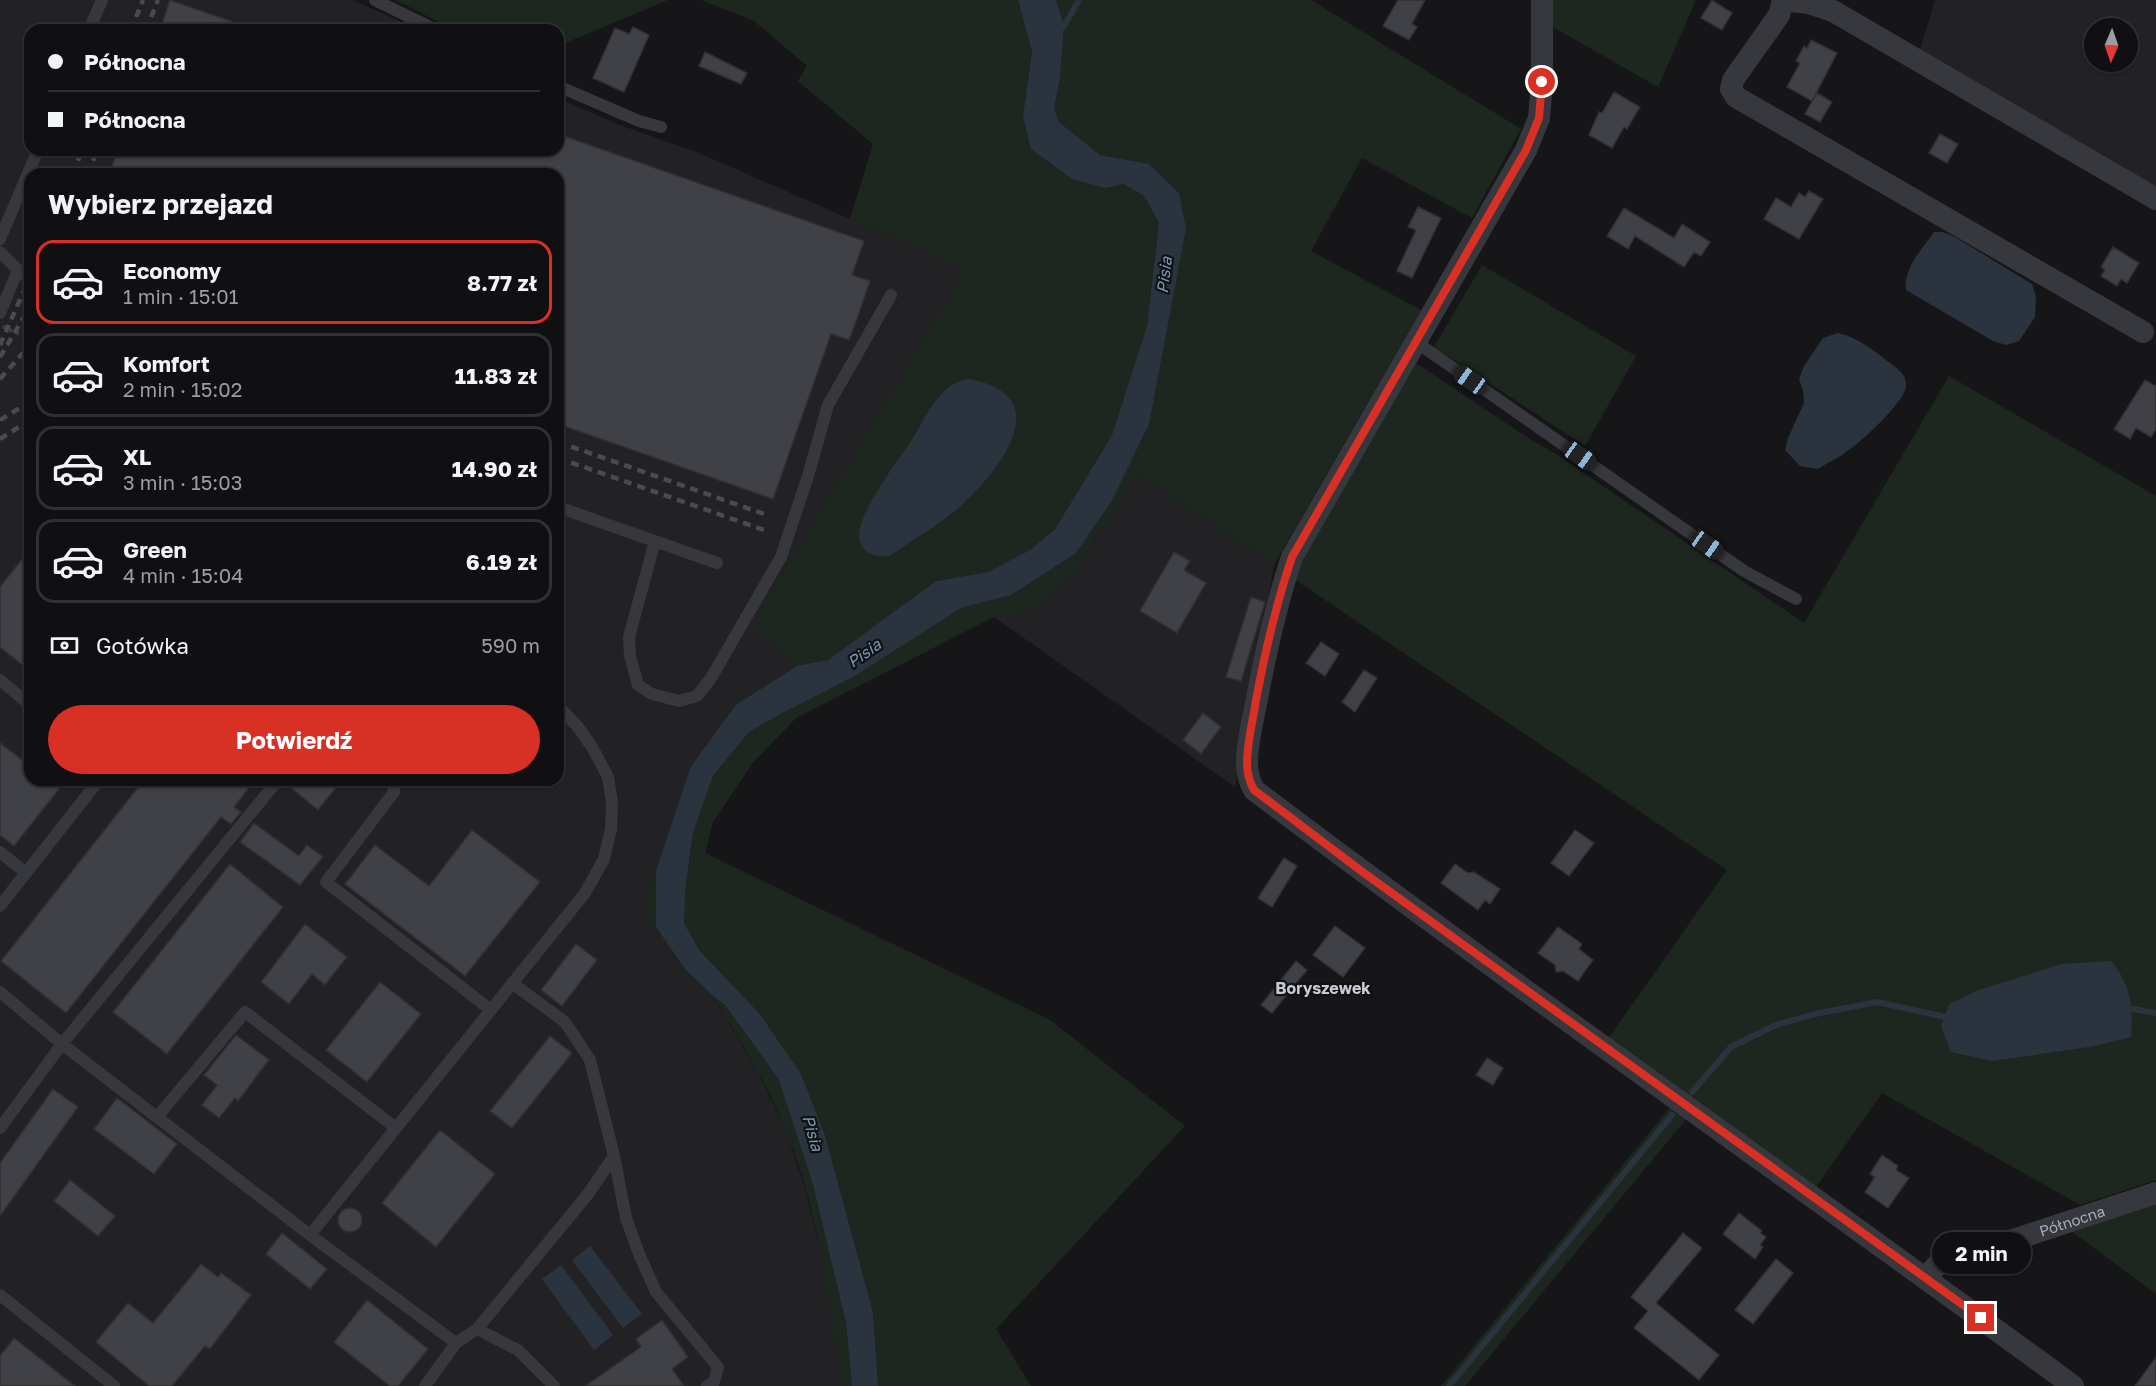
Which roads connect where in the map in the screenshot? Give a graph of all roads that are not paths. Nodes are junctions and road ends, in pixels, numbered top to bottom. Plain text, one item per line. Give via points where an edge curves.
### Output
1 (102, 0) edge
2 (375, 0) edge
3 (1542, 0) edge
4 (1783, 0) edge
5 (92, 24) edge
6 (424, 24) edge
7 (564, 89) edge
8 (661, 127) dead end
9 (24, 183) edge
10 (2156, 199) edge
11 (0, 239) edge
12 (0, 252) edge
13 (18, 270) junction
14 (24, 275) edge
15 (891, 295) dead end
16 (0, 313) edge
17 (2143, 332) dead end
18 (1416, 342) junction
19 (564, 509) edge
20 (655, 541) junction
21 (717, 563) dead end
22 (1796, 599) dead end
23 (0, 680) edge
24 (24, 700) edge
25 (564, 713) edge
26 (94, 786) edge
27 (274, 786) edge
28 (394, 786) edge
29 (0, 852) edge
30 (26, 873) junction
31 (0, 906) edge
32 (512, 983) junction
33 (0, 992) edge
34 (490, 1010) junction
35 (62, 1044) junction
36 (156, 1117) junction
37 (0, 1128) edge
38 (396, 1128) junction
39 (614, 1156) junction
40 (2156, 1193) edge
41 (310, 1235) junction
42 (1926, 1278) junction
43 (0, 1295) edge
44 (477, 1329) junction
45 (456, 1343) junction
46 (114, 1386) edge
47 (425, 1386) edge
48 (554, 1386) edge
49 (707, 1386) edge
50 (2073, 1386) edge

1 - 5 lane
2 - 6 lane
3 - 18 street via 1539,118 1526,150
4 - 10 street via 1833,11
4 - 17 street via 1779,15 1733,81 1731,89 1736,97
7 - 8 lane
9 - 11 lane
12 - 13 lane
13 - 14 lane
13 - 16 lane
15 - 20 lane via 828,405 808,476 770,579 698,696 679,701 652,694 638,685 630,656 629,637
18 - 22 lane via 1744,571
18 - 42 street via 1292,557 1268,645 1248,747 1248,780 1254,790 1374,880
19 - 20 lane
20 - 21 lane
23 - 24 lane
25 - 32 lane via 592,747 608,777 612,802 610,829 604,859 585,893
26 - 30 lane
27 - 35 lane
28 - 34 lane via 394,792 326,882
29 - 30 lane
30 - 31 lane
32 - 34 lane
32 - 39 lane via 565,1022 590,1060
33 - 35 lane
34 - 38 lane
35 - 36 lane
35 - 37 lane
36 - 38 lane via 245,1012
36 - 41 lane
38 - 41 lane
39 - 44 lane via 588,1194
39 - 49 lane via 626,1218 656,1292 718,1367 714,1382
40 - 42 street, Północna via 1937,1265
41 - 45 lane
42 - 50 street
43 - 46 lane
44 - 45 lane
44 - 48 lane via 518,1350
45 - 47 lane

